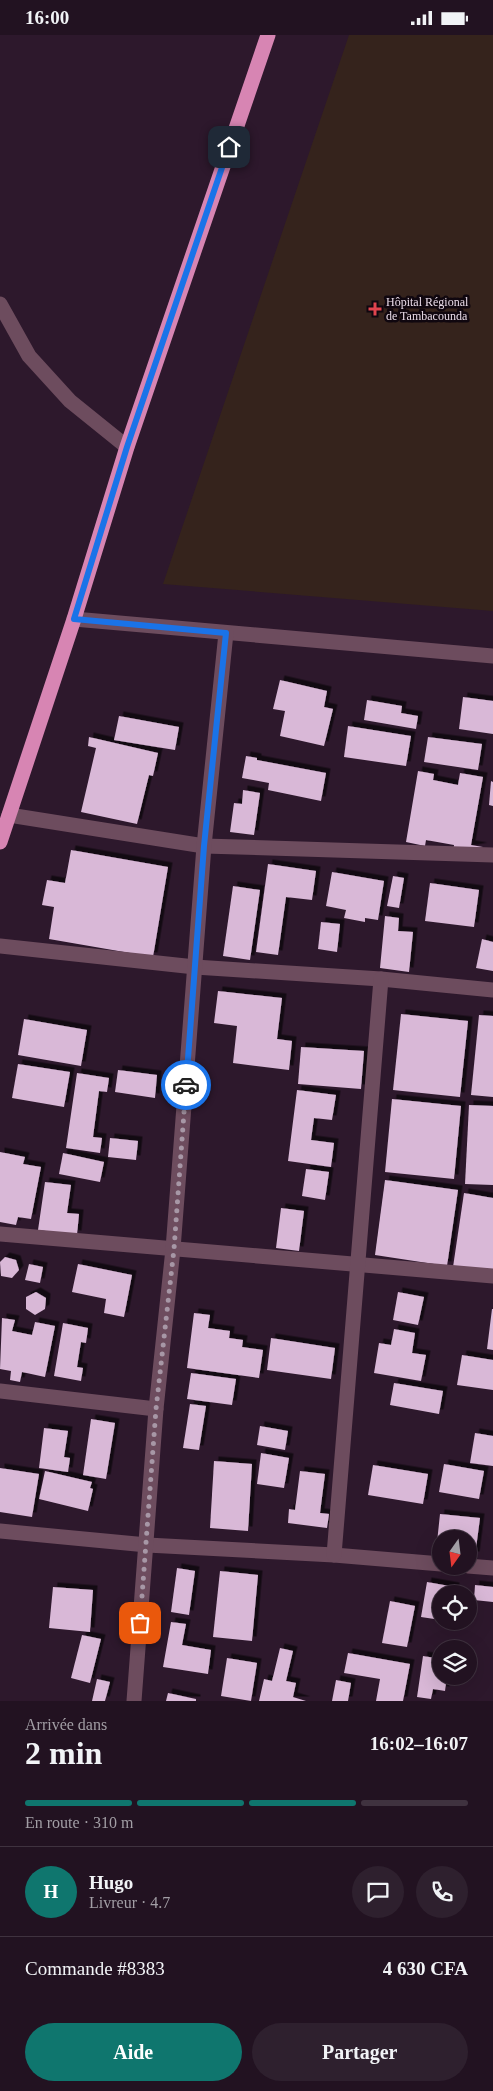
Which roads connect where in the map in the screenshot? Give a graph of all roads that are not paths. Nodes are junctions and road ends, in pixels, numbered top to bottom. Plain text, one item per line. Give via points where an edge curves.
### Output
1 (268, 35) edge
2 (0, 304) edge
3 (127, 447) junction
4 (74, 619) junction
5 (226, 633) junction
6 (493, 655) edge
7 (9, 815) junction
8 (0, 842) edge
9 (204, 846) junction
10 (493, 855) edge
11 (0, 946) edge
12 (195, 967) junction
13 (380, 979) junction
14 (493, 990) edge
15 (0, 1234) edge
16 (174, 1249) junction
17 (359, 1264) junction
18 (493, 1276) edge
19 (0, 1391) edge
20 (156, 1409) junction
21 (0, 1531) edge
22 (147, 1545) junction
23 (334, 1555) junction
24 (432, 1563) edge
25 (478, 1567) edge
26 (493, 1568) edge
27 (134, 1701) edge

1 - 3 highway
2 - 3 street via 29,356 70,401
3 - 4 highway
4 - 5 street
4 - 7 highway
5 - 6 street
5 - 9 street
7 - 8 highway
7 - 9 street
9 - 10 street
9 - 12 street
11 - 12 street
12 - 13 street
12 - 16 street
13 - 14 street
13 - 17 street
15 - 16 street
16 - 17 street
16 - 20 street
17 - 18 street
17 - 23 street
19 - 20 street
20 - 22 street
21 - 22 street
22 - 23 street
22 - 27 street
23 - 24 street
25 - 26 street

